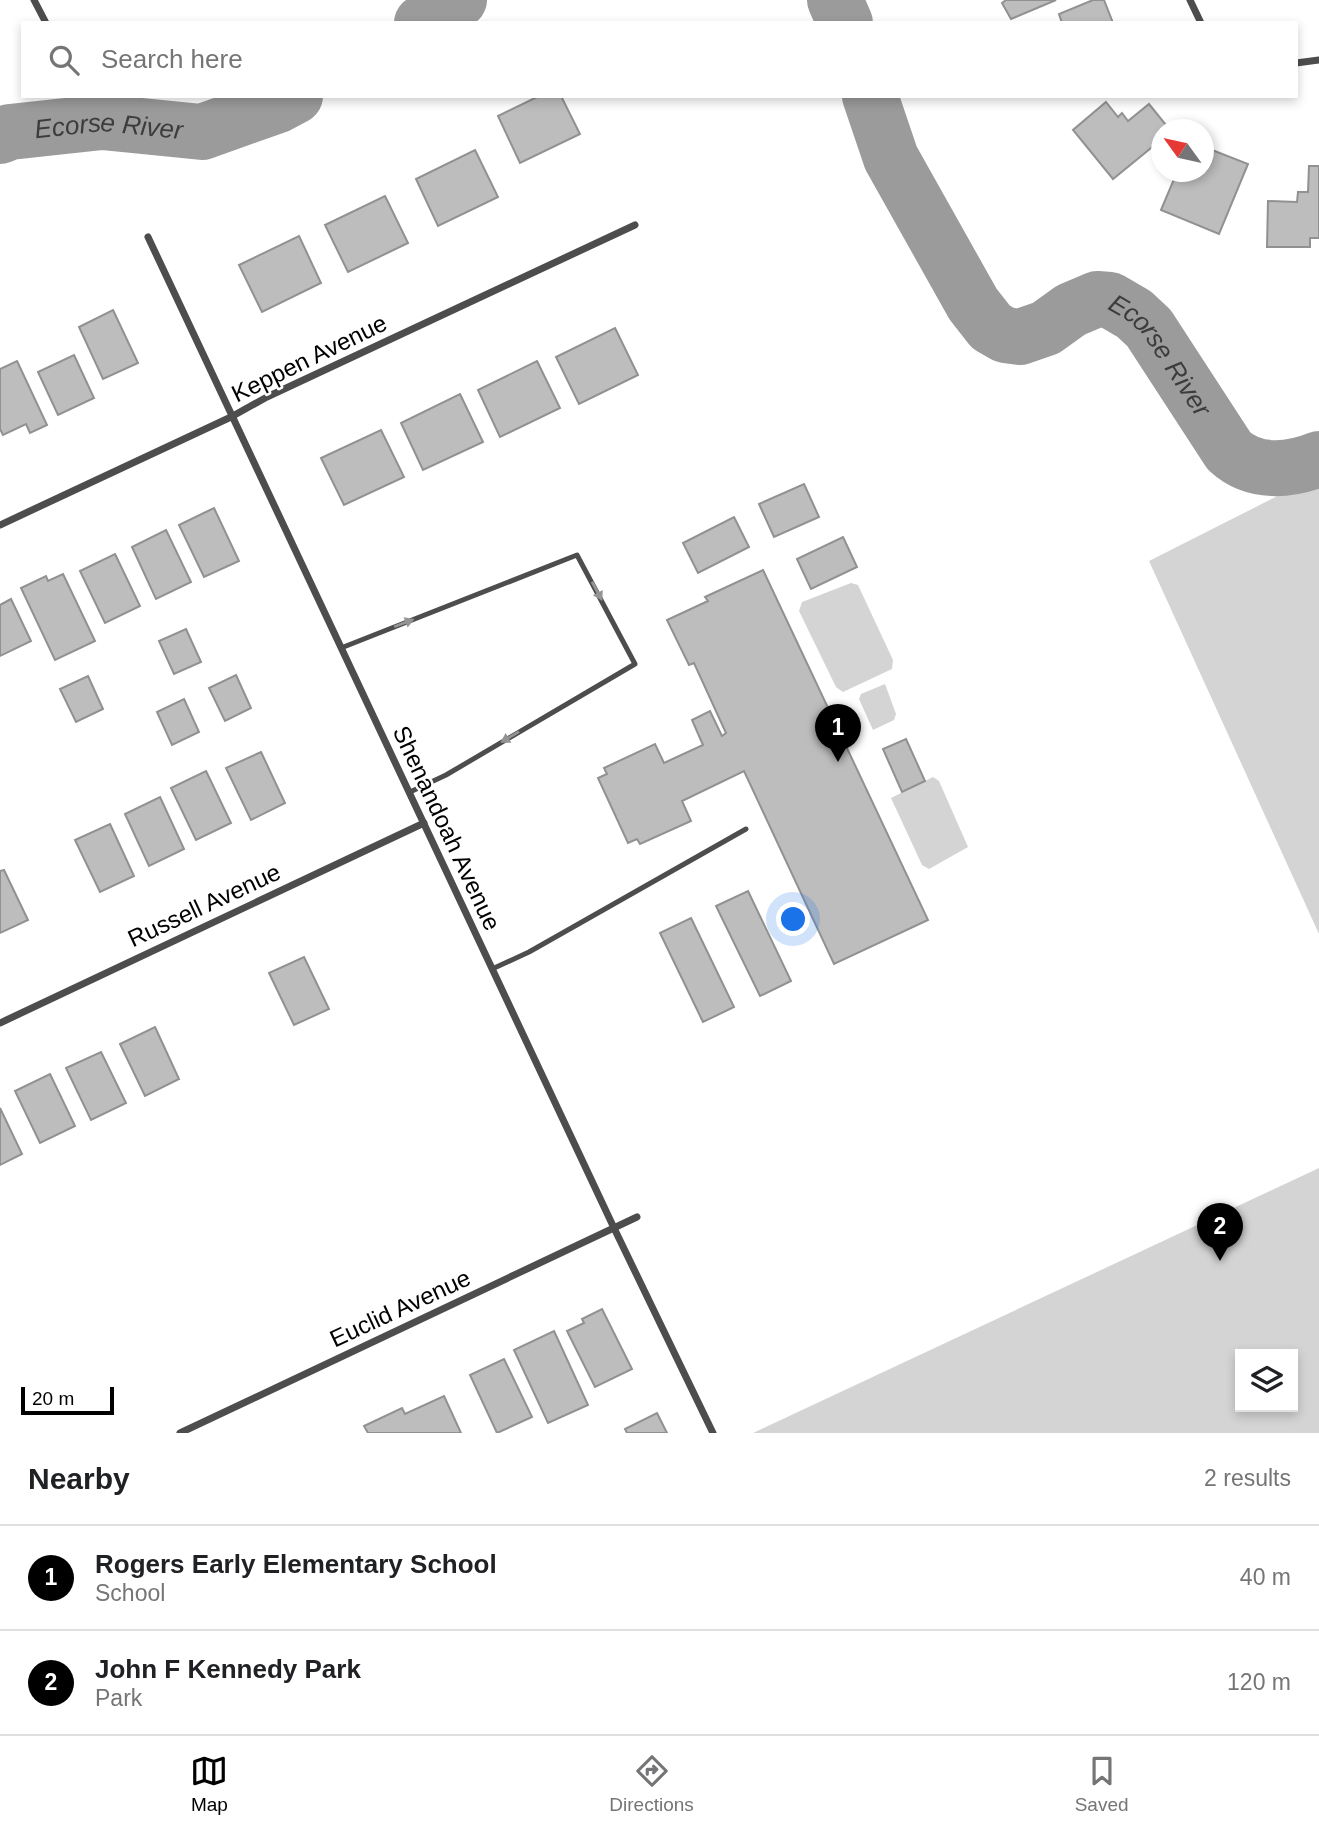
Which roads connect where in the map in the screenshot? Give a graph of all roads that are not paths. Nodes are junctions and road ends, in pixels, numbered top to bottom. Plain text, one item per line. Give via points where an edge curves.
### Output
1 (34, 0) edge
2 (1190, 0) edge
3 (45, 21) edge
4 (1200, 21) edge
5 (1319, 60) edge
6 (1298, 63) edge
7 (635, 225) dead end
8 (148, 237) dead end
9 (231, 418) junction
10 (0, 525) edge
11 (341, 648) junction
12 (410, 792) junction
13 (424, 823) junction
14 (746, 829) dead end
15 (492, 969) junction
16 (0, 1023) edge
17 (637, 1217) dead end
18 (614, 1228) junction
19 (180, 1433) edge
20 (713, 1433) edge

1 - 3 street
2 - 4 street
5 - 6 street
7 - 9 street, Keppen Avenue
8 - 9 street, Shenandoah Avenue
9 - 10 street, Keppen Avenue
9 - 11 street, Shenandoah Avenue
11 - 12 street, Shenandoah Avenue
11 -> 12 lane via 577,555 635,664
12 - 13 street, Shenandoah Avenue
13 - 15 street, Shenandoah Avenue
13 - 16 street, Russell Avenue
14 - 15 lane
15 - 18 street, Shenandoah Avenue
17 - 18 street, Euclid Avenue
18 - 19 street, Euclid Avenue
18 - 20 street, Shenandoah Avenue

